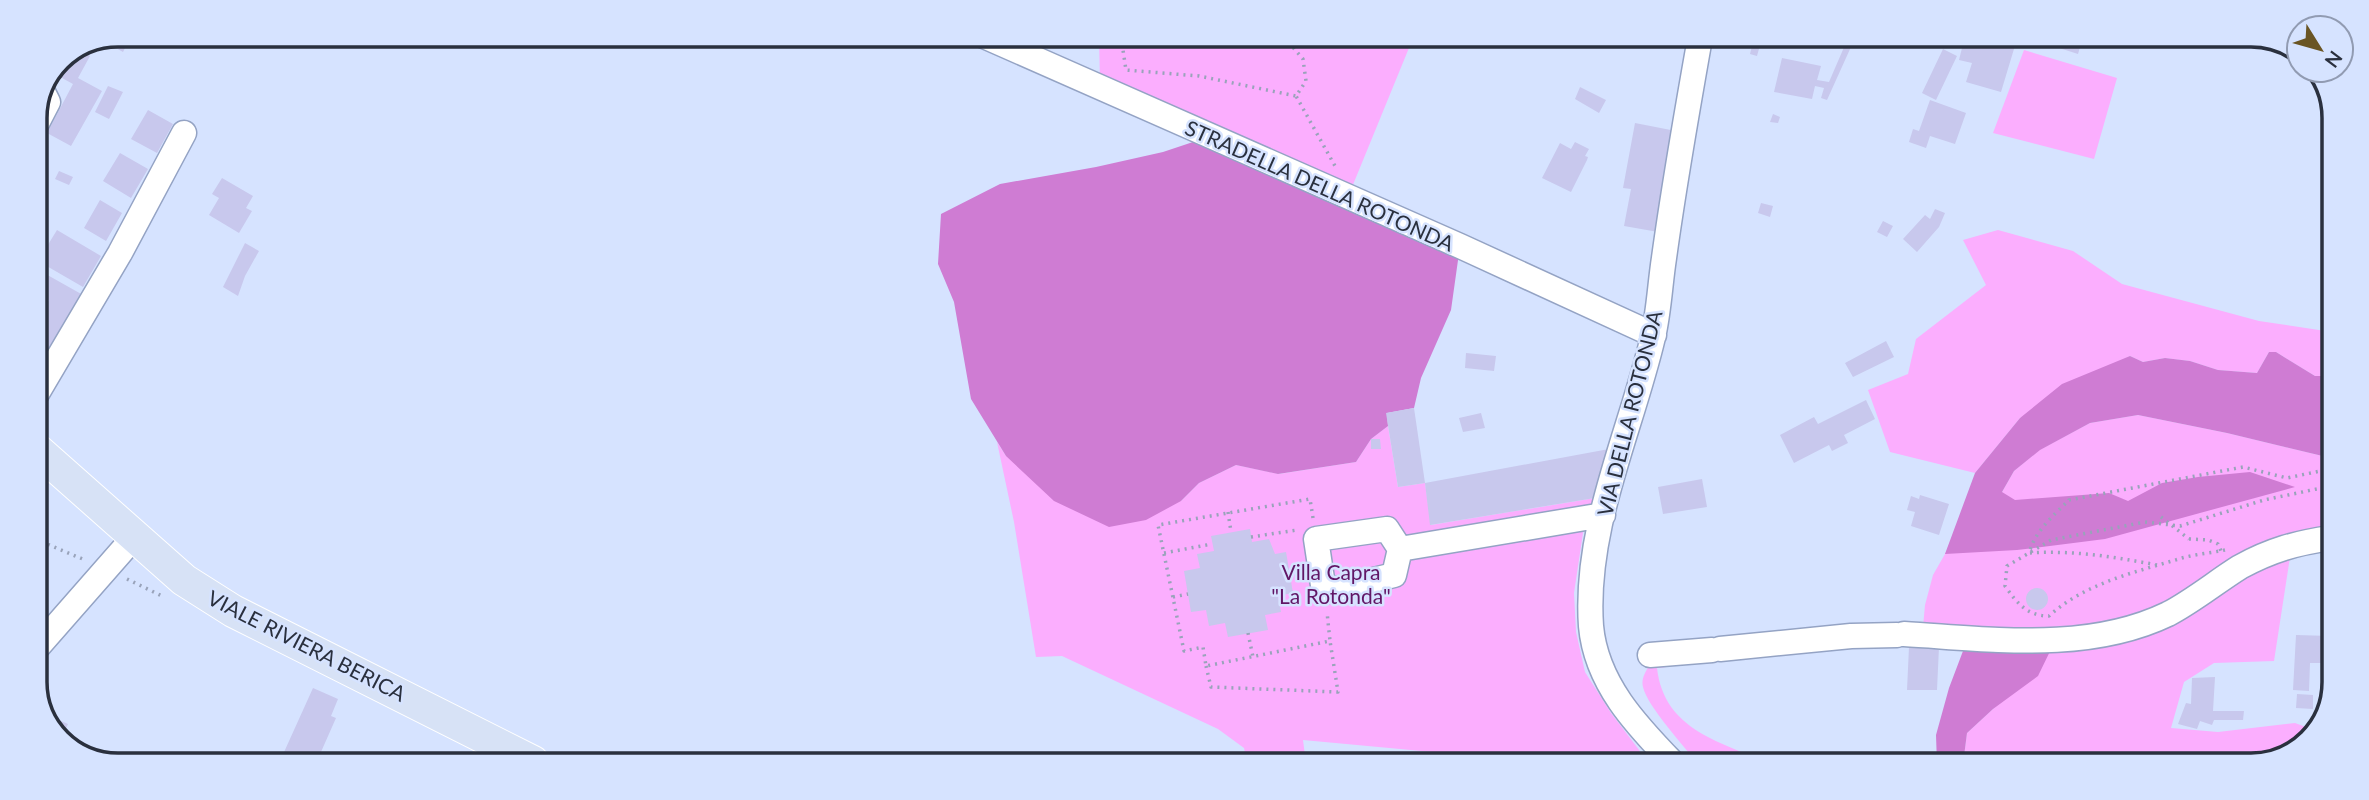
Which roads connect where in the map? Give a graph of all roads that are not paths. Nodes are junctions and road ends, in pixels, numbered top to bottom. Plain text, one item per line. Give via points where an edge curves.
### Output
1 (1009, 47) edge
2 (1699, 47) edge
3 (184, 133) dead end
4 (1654, 335) junction
5 (47, 377) edge
6 (47, 459) edge
7 (1602, 515) junction
8 (135, 536) junction
9 (2322, 539) edge
10 (1400, 549) junction
11 (47, 636) edge
12 (1650, 655) dead end
13 (515, 753) edge
14 (1663, 753) edge

1 - 4 street, STRADELLA DELLA ROTONDA
2 - 4 street, VIA DELLA ROTONDA via 1667,296
3 - 5 street
4 - 7 street, VIA DELLA ROTONDA
6 - 8 main road, VIALE RIVIERA BERICA
7 - 10 street
7 - 14 street, VIA DELLA ROTONDA via 1591,574 1591,628 1600,663 1616,699
8 - 11 street
8 - 13 main road, VIALE RIVIERA BERICA via 184,580 233,611
9 - 12 street via 2292,544 2242,566 2169,613 2138,625 2055,641 1851,636
10 - 10 street via 1387,529 1315,534 1324,592 1394,575

